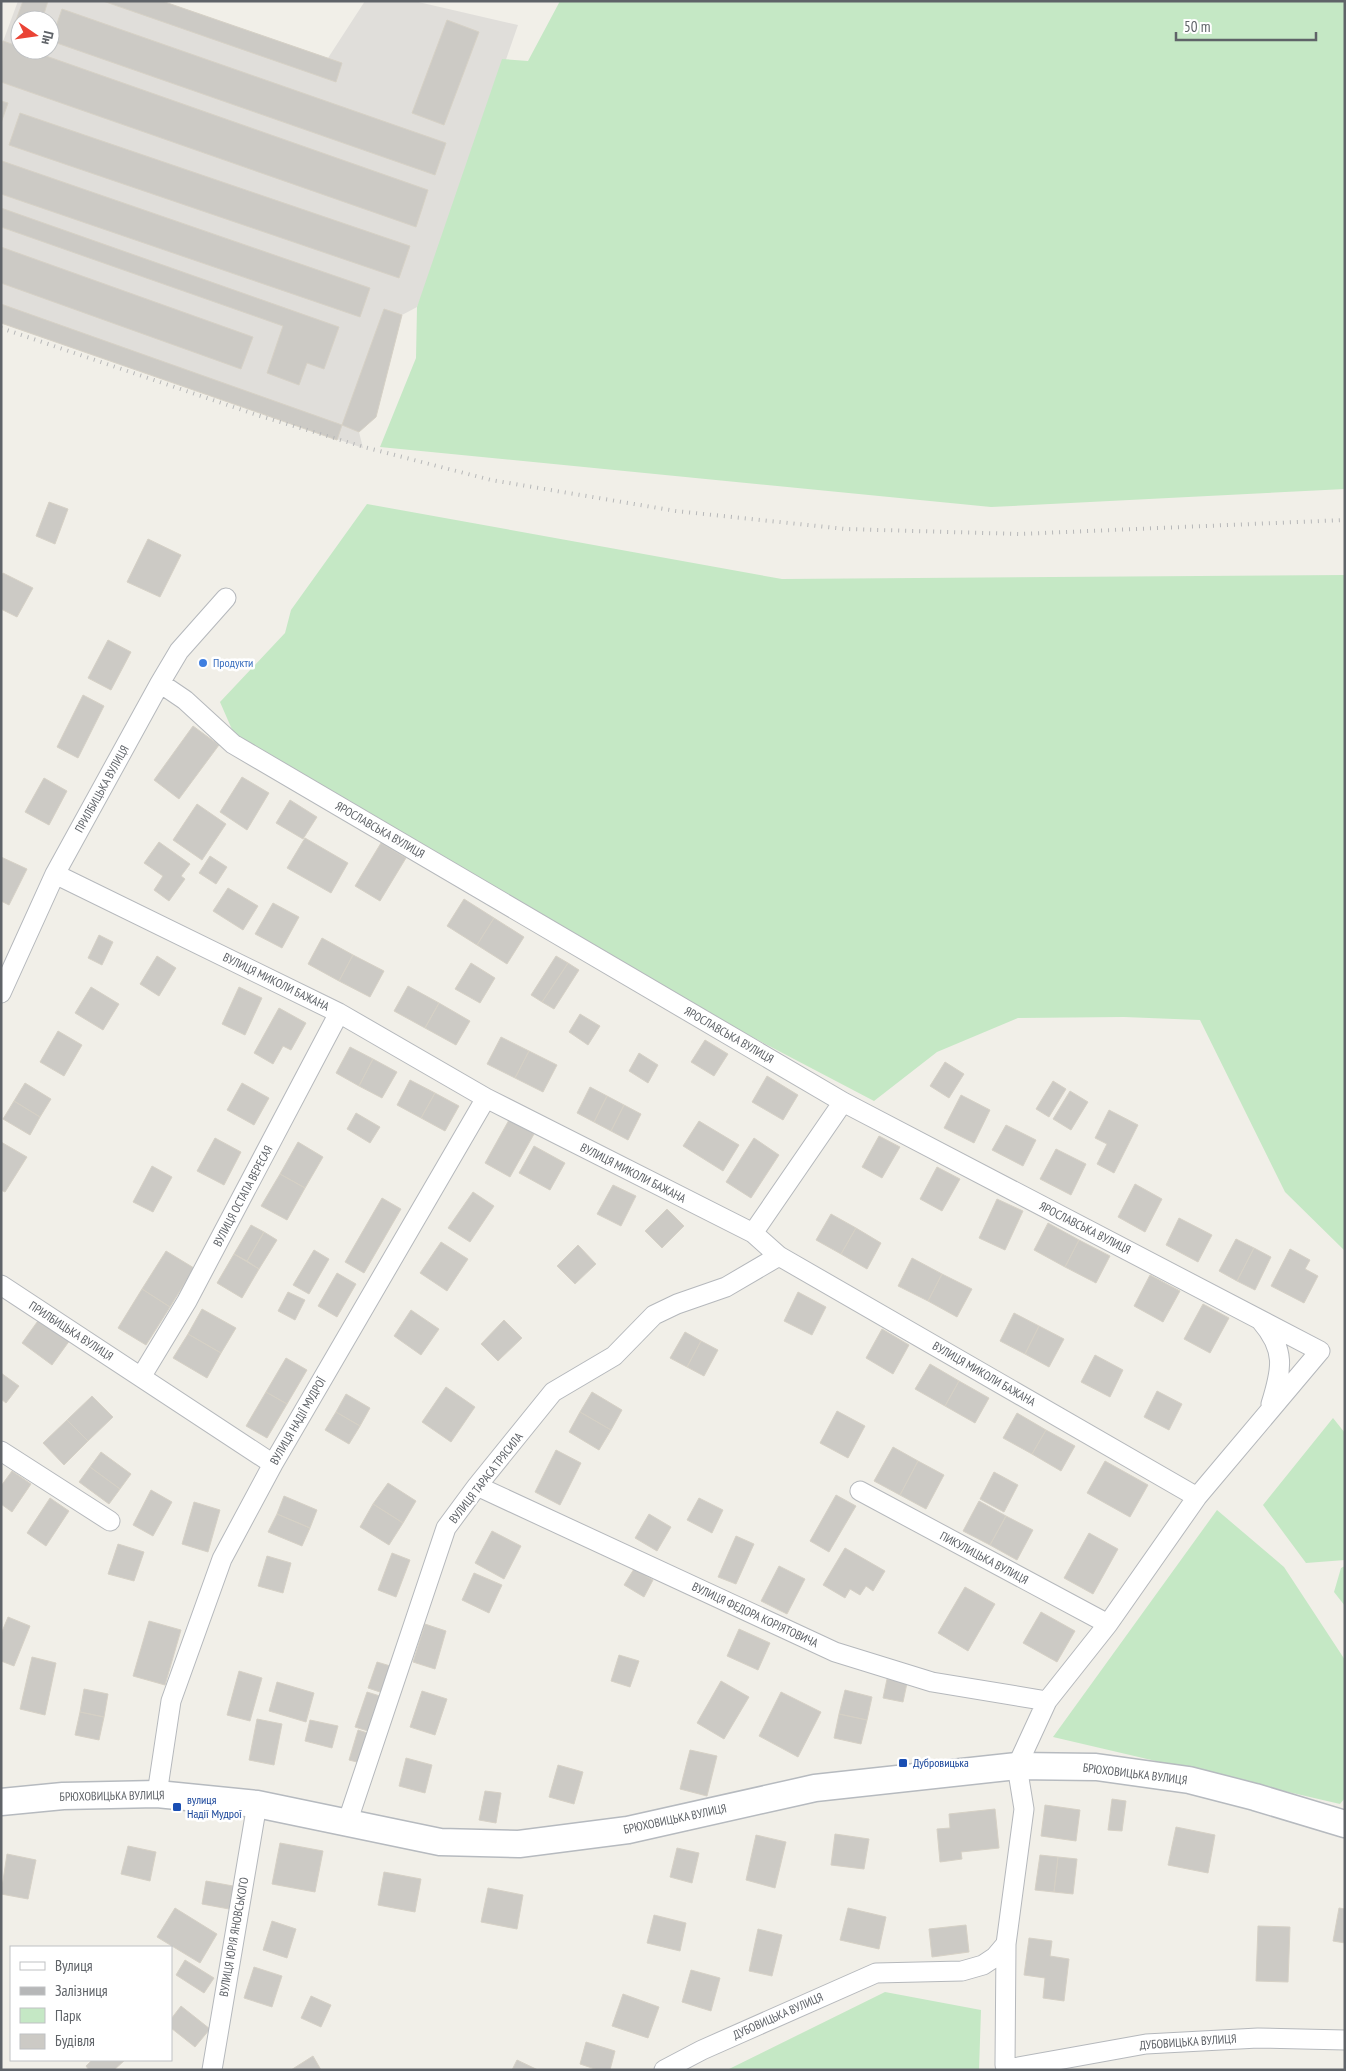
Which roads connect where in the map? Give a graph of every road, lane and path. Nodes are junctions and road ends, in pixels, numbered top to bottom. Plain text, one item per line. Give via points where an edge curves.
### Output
1 (226, 598) dead end
2 (160, 683) junction
3 (55, 874) junction
4 (1, 993) edge
5 (339, 1013) junction
6 (486, 1098) junction
7 (843, 1102) junction
8 (753, 1233) junction
9 (779, 1256) junction
10 (1, 1285) edge
11 (1258, 1318) junction
12 (141, 1377) junction
13 (1268, 1412) junction
14 (1, 1451) edge
15 (273, 1464) junction
16 (477, 1486) junction
17 (860, 1491) dead end
18 (1197, 1497) junction
19 (110, 1521) dead end
20 (1108, 1624) junction
21 (1047, 1701) junction
22 (1018, 1766) junction
23 (157, 1794) junction
24 (1, 1802) edge
25 (257, 1804) junction
26 (347, 1823) junction
27 (1345, 1824) edge
28 (1006, 1944) junction
29 (1345, 2040) edge
30 (212, 2070) edge
31 (664, 2070) edge

1 - 2 street, ПРИЛБИЦЬКА ВУЛИЦЯ via 179,651
2 - 3 street, ПРИЛБИЦЬКА ВУЛИЦЯ
2 - 7 street, ЯРОСЛАВСЬКА ВУЛИЦЯ via 185,700 233,744
3 - 4 street, ПРИЛБИЦЬКА ВУЛИЦЯ
3 - 5 street, ВУЛИЦЯ МИКОЛИ БАЖАНА
5 - 6 street, ВУЛИЦЯ МИКОЛИ БАЖАНА
5 - 12 street, ВУЛИЦЯ ОСТАПА ВЕРЕСАЯ via 186,1301
6 - 8 street, ВУЛИЦЯ МИКОЛИ БАЖАНА
6 - 15 street, ВУЛИЦЯ НАДІЇ МУДРОЇ
7 - 8 street
7 - 11 street, ЯРОСЛАВСЬКА ВУЛИЦЯ
8 - 9 street, ВУЛИЦЯ МИКОЛИ БАЖАНА
9 - 16 street, ВУЛИЦЯ ТАРАСА ТРЯСИЛА via 726,1286 654,1315 614,1356 553,1392
9 - 18 street, ВУЛИЦЯ МИКОЛИ БАЖАНА
10 - 12 street, ПРИЛБИЦЬКА ВУЛИЦЯ
11 - 13 street via 1274,1336 1280,1361 1279,1378
11 - 13 street, ЯРОСЛАВСЬКА ВУЛИЦЯ via 1320,1351
12 - 15 street, ПРИЛБИЦЬКА ВУЛИЦЯ
13 - 18 street
14 - 19 street
15 - 23 street, ВУЛИЦЯ НАДІЇ МУДРОЇ via 212,1582 171,1701
16 - 21 street, ВУЛИЦЯ ФЕДОРА КОРІЯТОВИЧА via 835,1652 932,1682
16 - 26 street, ВУЛИЦЯ ТАРАСА ТРЯСИЛА via 446,1528
17 - 20 street, ПИКУЛИЦЬКА ВУЛИЦЯ
18 - 20 street
20 - 21 street
21 - 22 street
22 - 26 main road, БРЮХОВИЦЬКА ВУЛИЦЯ via 815,1788 628,1830 519,1844 440,1842
22 - 27 main road, БРЮХОВИЦЬКА ВУЛИЦЯ via 1096,1767 1189,1780
22 - 28 street, ДУБОВИЦЬКА ВУЛИЦЯ via 1024,1809
23 - 24 main road, БРЮХОВИЦЬКА ВУЛИЦЯ via 62,1796
23 - 25 main road, БРЮХОВИЦЬКА ВУЛИЦЯ
25 - 26 main road, БРЮХОВИЦЬКА ВУЛИЦЯ
25 - 30 street, ВУЛИЦЯ ЮРІЯ ЯНОВСЬКОГО
28 - 29 street, ДУБОВИЦЬКА ВУЛИЦЯ via 1005,2065 1013,2068 1146,2044 1258,2038
28 - 31 street, ДУБОВИЦЬКА ВУЛИЦЯ via 995,1958 962,1971 876,1973

